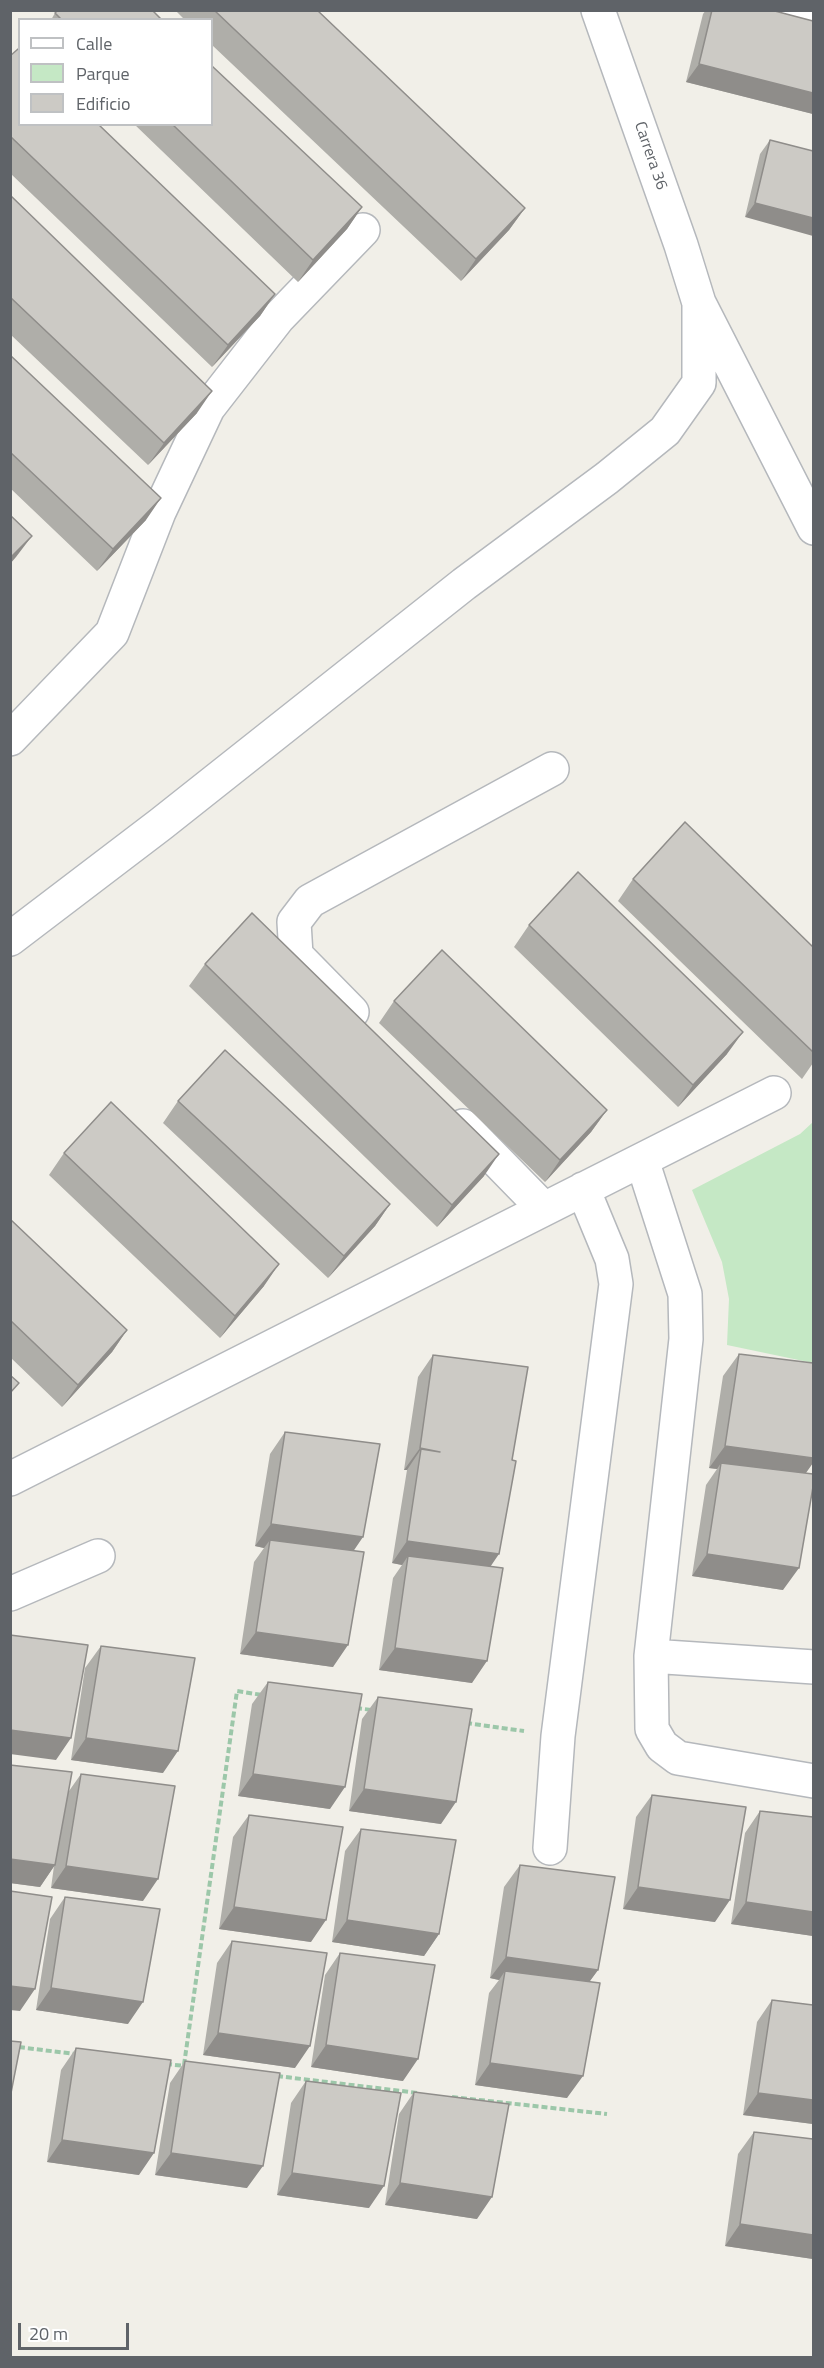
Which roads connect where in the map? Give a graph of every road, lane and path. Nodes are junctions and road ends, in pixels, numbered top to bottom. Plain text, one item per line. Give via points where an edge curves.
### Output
1 (598, 10) edge
2 (768, 10) edge
3 (813, 20) edge
4 (363, 230) dead end
5 (699, 303) junction
6 (813, 528) edge
7 (10, 739) edge
8 (552, 769) dead end
9 (10, 939) edge
10 (371, 1031) edge
11 (774, 1093) dead end
12 (445, 1107) edge
13 (642, 1160) junction
14 (583, 1189) junction
15 (544, 1209) junction
16 (10, 1479) edge
17 (98, 1556) dead end
18 (10, 1594) edge
19 (651, 1656) junction
20 (813, 1667) edge
21 (271, 1696) edge
22 (352, 1707) edge
23 (375, 1710) edge
24 (455, 1722) edge
25 (558, 1736) junction
26 (813, 1781) edge
27 (550, 1848) dead end
28 (10, 2046) edge
29 (80, 2054) edge
30 (161, 2063) edge
31 (184, 2066) junction
32 (196, 2067) edge
33 (266, 2075) edge
34 (419, 2093) edge
35 (443, 2096) edge
36 (607, 2114) dead end

1 - 5 street, Carrera 36
2 - 3 street
4 - 7 street via 278,318 208,408 159,512 112,633
5 - 6 street
5 - 9 street via 699,382 664,431
8 - 10 street via 310,901 294,922 296,955
11 - 13 street
12 - 15 street
13 - 14 street
13 - 19 street via 685,1294 686,1328
14 - 15 street
14 - 25 street via 612,1259 616,1284
15 - 16 street
17 - 18 street
19 - 20 street
19 - 26 street via 652,1729 662,1746 678,1758
21 - 31 path via 237,1691
22 - 23 path
24 - 25 path
25 - 27 street
28 - 29 path
30 - 31 path
31 - 32 path
33 - 34 path
35 - 36 path

